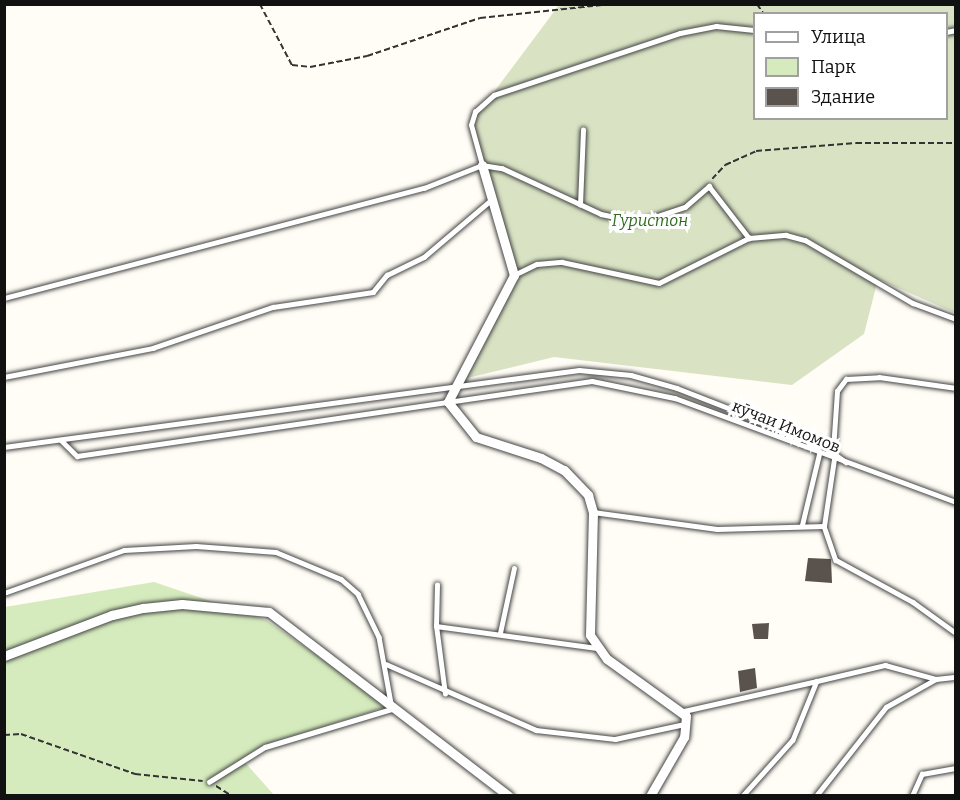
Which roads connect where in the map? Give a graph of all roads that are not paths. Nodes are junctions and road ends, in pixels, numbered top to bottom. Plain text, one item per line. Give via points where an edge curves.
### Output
1 (753, 30) edge
2 (583, 130) dead end
3 (482, 165) junction
4 (492, 199) junction
5 (580, 205) junction
6 (749, 238) junction
7 (514, 275) junction
8 (4, 298) edge
9 (956, 318) edge
10 (4, 377) edge
11 (452, 388) junction
12 (956, 388) edge
13 (447, 402) junction
14 (62, 440) junction
15 (4, 447) edge
16 (833, 449) junction
17 (819, 454) junction
18 (834, 459) junction
19 (848, 464) junction
20 (956, 502) edge
21 (593, 512) junction
22 (802, 525) junction
23 (824, 526) junction
24 (514, 568) dead end
25 (437, 585) dead end
26 (4, 593) edge
27 (436, 626) junction
28 (500, 633) junction
29 (956, 633) edge
30 (596, 648) junction
31 (4, 656) edge
32 (386, 664) junction
33 (956, 677) edge
34 (936, 679) junction
35 (817, 681) junction
36 (445, 694) junction
37 (394, 705) junction
38 (684, 711) junction
39 (688, 723) junction
40 (956, 768) edge
41 (209, 782) road end
42 (509, 795) edge
43 (650, 795) edge
44 (742, 795) edge
45 (816, 795) edge
46 (912, 795) edge

1 - 3 lane via 716,26 680,33 494,95 475,112 471,125
2 - 5 lane
3 - 4 street
3 - 5 lane via 502,168
3 - 8 lane via 395,199
4 - 7 street
4 - 10 lane via 424,257 387,275 373,292 267,309 153,348
5 - 6 lane via 640,222 685,207 709,186
6 - 7 lane via 659,283 562,262 537,264
6 - 9 lane via 774,235 805,240 896,295
7 - 11 street
11 - 13 street
11 - 14 lane, кӯчаи Имомов
11 - 16 lane, кӯчаи Имомов via 566,371 624,374 696,395
12 - 16 lane via 879,376 846,379 837,391
13 - 14 lane, кӯчаи Имомов via 77,456
13 - 17 lane, кӯчаи Имомов via 568,381 616,383 714,411
13 - 21 street via 476,437 564,470 588,495
14 - 15 lane, кӯчаи Имомов
16 - 18 lane
16 - 19 lane, кӯчаи Имомов
17 - 18 lane, кӯчаи Имомов
17 - 22 lane
18 - 19 lane, кӯчаи Имомов
18 - 23 lane
19 - 20 lane
21 - 22 lane via 717,529
21 - 30 street via 588,609
22 - 23 lane
23 - 29 lane via 836,560 913,602
24 - 28 lane
25 - 27 lane
26 - 32 lane via 124,550 196,546 276,552 351,586 370,615
27 - 28 lane
27 - 36 lane
28 - 30 lane
30 - 38 street
31 - 37 street via 112,615 143,608 182,604 252,608 284,621
32 - 36 lane
32 - 37 lane
33 - 34 lane
34 - 35 lane via 885,664
34 - 45 lane via 880,713 846,764
35 - 38 lane
35 - 44 lane via 793,740
36 - 39 lane via 512,724 559,734 625,739
37 - 41 lane via 358,724 265,747
37 - 42 street
38 - 39 street
39 - 43 street
40 - 46 lane via 922,774

